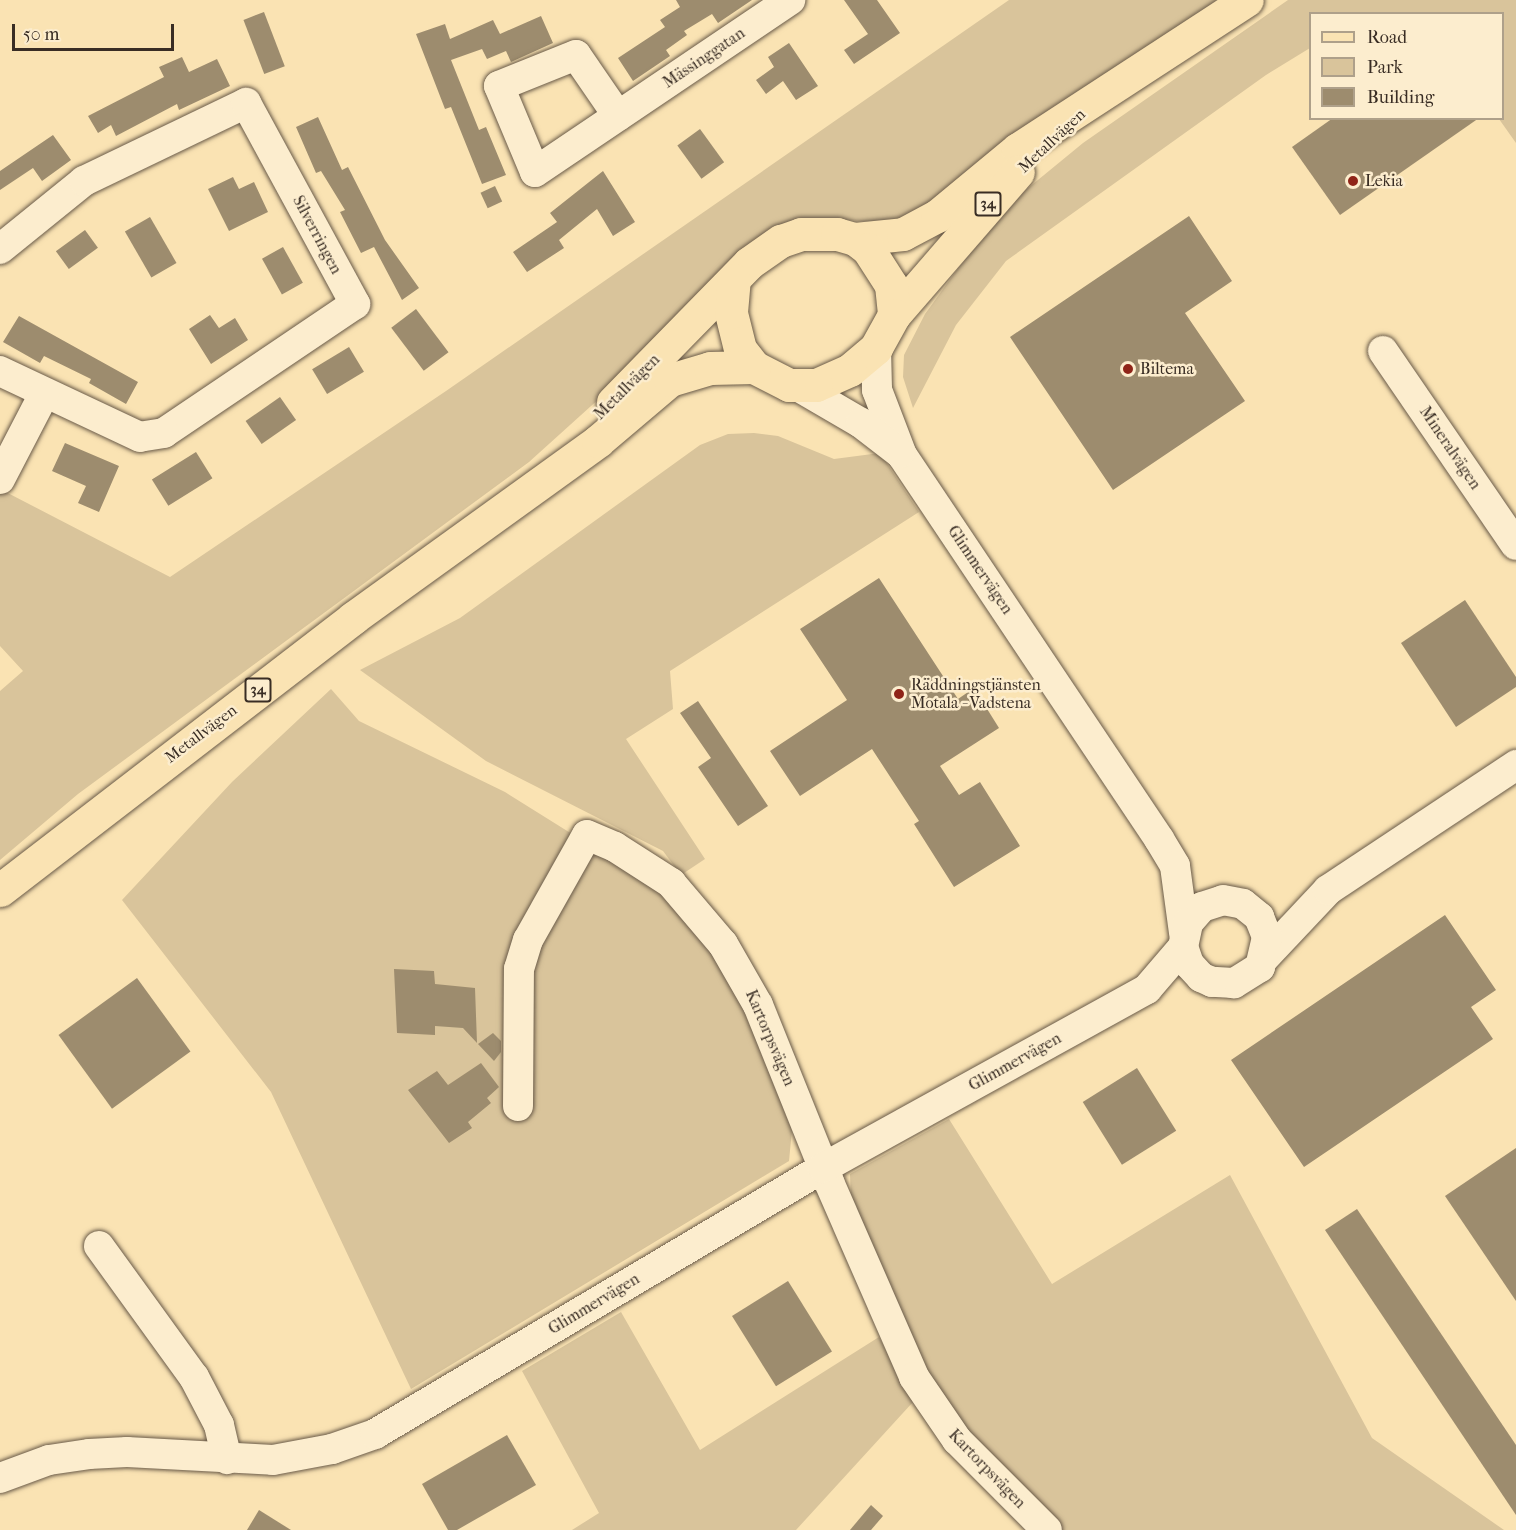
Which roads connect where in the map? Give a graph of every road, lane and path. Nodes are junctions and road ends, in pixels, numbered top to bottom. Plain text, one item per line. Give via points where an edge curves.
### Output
1 (790, 0) edge
2 (1246, 0) edge
3 (1092, 103) junction
4 (618, 116) dead end
5 (855, 239) junction
6 (0, 249) edge
7 (734, 280) junction
8 (894, 315) junction
9 (876, 348) junction
10 (1383, 351) dead end
11 (754, 367) junction
12 (0, 371) edge
13 (801, 388) junction
14 (44, 394) junction
15 (902, 454) junction
16 (0, 479) edge
17 (519, 495) junction
18 (1516, 545) edge
19 (1516, 765) edge
20 (1175, 866) junction
21 (0, 890) edge
22 (1328, 890) junction
23 (1223, 900) junction
24 (1252, 909) junction
25 (1184, 940) junction
26 (1264, 958) junction
27 (1201, 977) junction
28 (1147, 989) junction
29 (518, 1106) dead end
30 (823, 1168) junction
31 (99, 1246) dead end
32 (227, 1459) junction
33 (0, 1478) edge
34 (1047, 1530) edge

1 - 4 street, Mässinggatan
2 - 3 main road, Metallvägen / 34
3 - 5 main road, Metallvägen / 34 via 1018,149 917,228 903,234
3 - 8 main road, Metallvägen / 34 via 984,207
5 - 7 main road, 34 via 828,233 801,234 764,251
5 - 8 main road via 885,270
6 - 14 street, Silverringen via 84,181 246,103 355,304 164,433 141,437
7 - 11 main road via 733,325 740,349
7 - 17 main road, Metallvägen / 34
8 - 9 main road, 34
9 - 13 main road, 34 via 833,379
9 - 15 street, Glimmervägen via 877,390
10 - 18 street, Mineralvägen
11 - 13 main road
11 - 17 main road, Metallvägen / 34 via 710,368 669,380 598,441
12 - 14 street, Silverringen
13 - 15 street, Glimmervägen via 861,423
14 - 16 street
15 - 20 street, Glimmervägen
17 - 21 main road, Metallvägen / 34
19 - 22 street
20 - 23 street, Glimmervägen
20 - 25 street, Glimmervägen
22 - 24 street
22 - 26 street
23 - 24 street, Glimmervägen
23 - 25 street, Glimmervägen via 1202,907
24 - 26 street via 1264,926
25 - 27 street, Glimmervägen via 1189,964
25 - 28 street, Glimmervägen
26 - 27 street, Glimmervägen via 1253,974 1234,983
27 - 28 street, Glimmervägen
28 - 30 street, Glimmervägen
29 - 30 street, Kartorpsvägen via 519,969 528,939 587,835 615,846 671,883 723,944 759,1005
30 - 32 street, Glimmervägen via 375,1434 300,1456
30 - 34 street, Kartorpsvägen via 902,1354 930,1403 957,1440
31 - 32 street via 194,1377 219,1425
32 - 33 street, Glimmervägen via 128,1452 89,1454 49,1460

